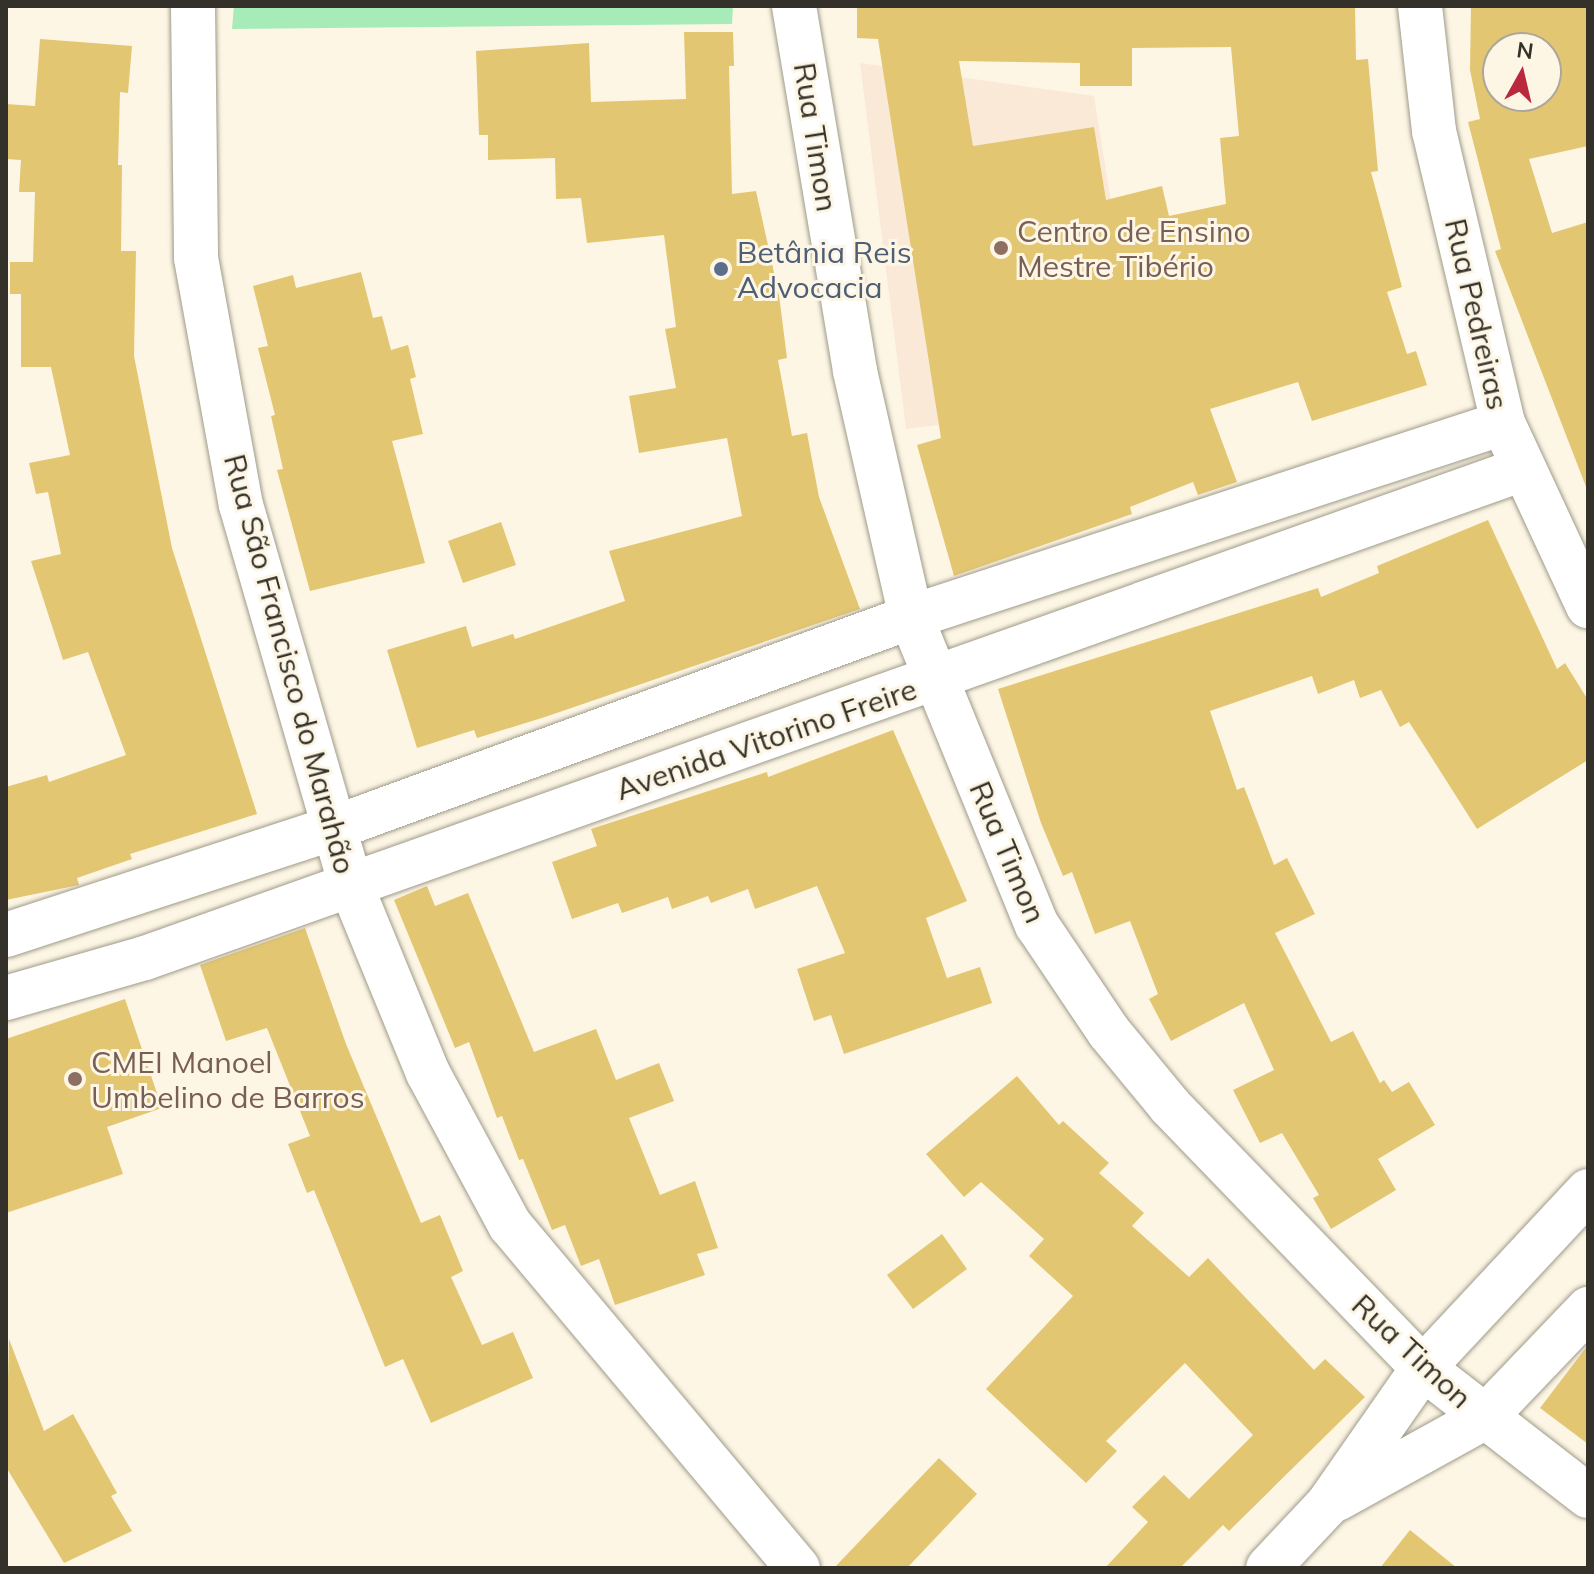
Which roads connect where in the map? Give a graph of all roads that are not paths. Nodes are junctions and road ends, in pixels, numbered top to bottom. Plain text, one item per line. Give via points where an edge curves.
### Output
1 (193, 6) edge
2 (794, 6) edge
3 (1420, 6) edge
4 (1503, 423) junction
5 (1523, 469) junction
6 (1588, 606) edge
7 (911, 617) junction
8 (937, 679) junction
9 (331, 829) junction
10 (350, 883) junction
11 (6, 935) edge
12 (6, 998) edge
13 (1588, 1191) edge
14 (1588, 1309) edge
15 (1423, 1368) junction
16 (1484, 1418) junction
17 (1588, 1496) edge
18 (1328, 1504) junction
19 (798, 1568) edge
20 (1268, 1568) edge

1 - 9 street, Rua São Francisco do Marahão via 196,258 241,505
2 - 7 street, Rua Timon via 855,371
3 - 4 street, Rua Pedreiras via 1434,131
4 - 5 street, Rua Pedreiras
4 - 7 street, Avenida Vitorino Freire
5 - 6 street, Rua Pedreiras
5 - 8 street, Avenida Vitorino Freire
7 - 8 street, Rua Timon
7 - 9 street, Avenida Vitorino Freire
8 - 10 street, Avenida Vitorino Freire
8 - 15 street, Rua Timon via 1037,925 1109,1032 1170,1106
9 - 10 street, Rua São Francisco do Marahão
9 - 11 street, Avenida Vitorino Freire
10 - 12 street, Avenida Vitorino Freire via 145,958
10 - 19 street, Rua São Francisco do Marahão via 428,1073 510,1225
13 - 15 street
14 - 16 street
15 - 16 street, Rua Timon
15 - 18 street
16 - 17 street, Rua Timon
16 - 18 street
18 - 20 street

